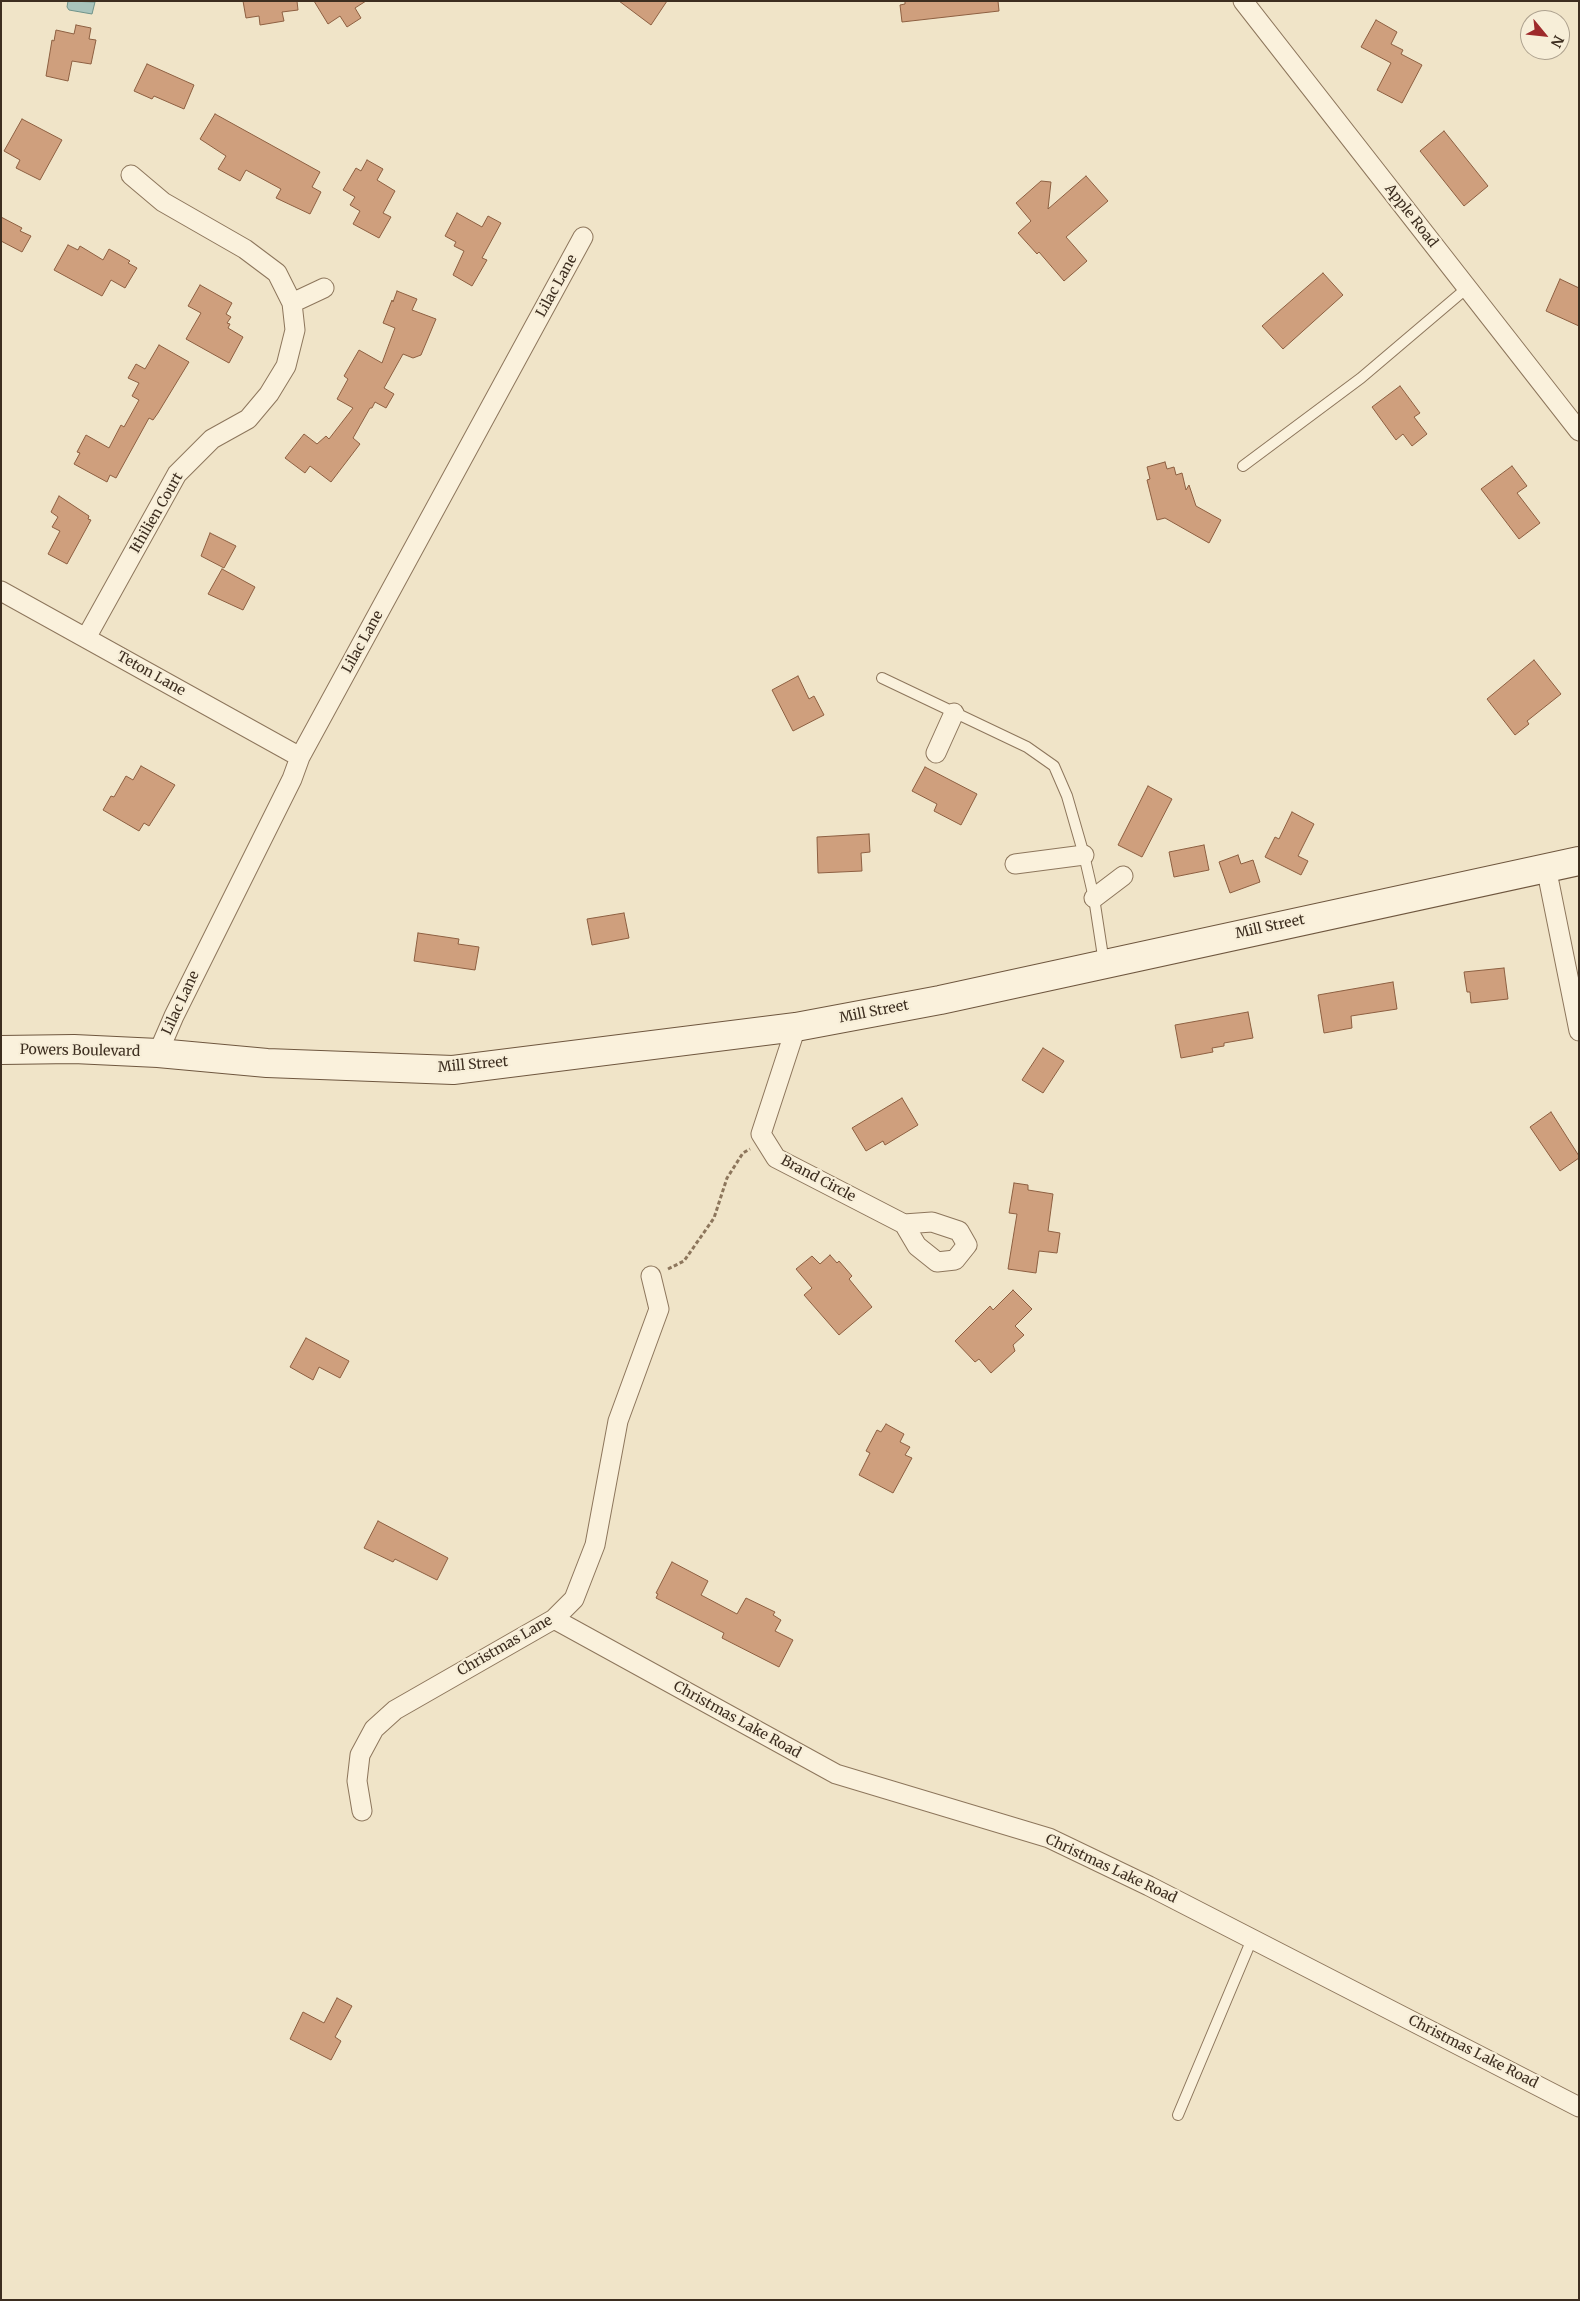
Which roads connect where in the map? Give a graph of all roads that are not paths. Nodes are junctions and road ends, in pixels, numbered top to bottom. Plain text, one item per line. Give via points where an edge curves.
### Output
1 (1243, 1) edge
2 (131, 175) dead end
3 (583, 238) dead end
4 (324, 288) dead end
5 (1467, 288) junction
6 (292, 303) junction
7 (1579, 431) edge
8 (1243, 466) dead end
9 (1, 590) edge
10 (86, 638) junction
11 (882, 678) dead end
12 (954, 713) junction
13 (936, 753) dead end
14 (300, 757) junction
15 (1084, 855) junction
16 (1579, 860) edge
17 (1015, 864) dead end
18 (1546, 866) junction
19 (1123, 876) dead end
20 (1094, 898) junction
21 (1104, 964) junction
22 (796, 1027) junction
23 (1579, 1031) edge
24 (1, 1050) edge
25 (158, 1053) junction
26 (904, 1224) dead end
27 (651, 1276) road end
28 (554, 1619) junction
29 (362, 1811) dead end
30 (1252, 1939) junction
31 (1579, 2107) edge
32 (1178, 2115) dead end

1 - 5 street, Apple Road
2 - 6 street, Ithilien Court via 163,202 245,249 277,273
3 - 14 street, Lilac Lane
4 - 6 street
5 - 7 street, Apple Road
5 - 8 lane via 1360,378
6 - 10 street, Ithilien Court via 296,330 286,366 269,394 248,419 212,439 177,474
9 - 10 street, Teton Lane
10 - 14 street, Teton Lane
11 - 12 lane
12 - 13 street
12 - 15 lane via 1027,747 1054,766
14 - 25 street, Lilac Lane
15 - 17 street
15 - 20 lane
16 - 18 main road, Mill Street
18 - 21 main road, Mill Street
18 - 23 street
19 - 20 street
20 - 21 lane
21 - 22 main road, Mill Street
22 - 25 main road, Mill Street via 453,1070 267,1063
22 - 26 street, Brand Circle via 761,1134 776,1158
24 - 25 main road, Powers Boulevard
27 - 28 street, Christmas Lane via 659,1309 618,1421 595,1545 574,1599
28 - 29 street, Christmas Lane via 395,1710 374,1729 360,1756 357,1781
28 - 30 street, Christmas Lake Road via 836,1774 1049,1838
30 - 31 street, Christmas Lake Road
30 - 32 lane

